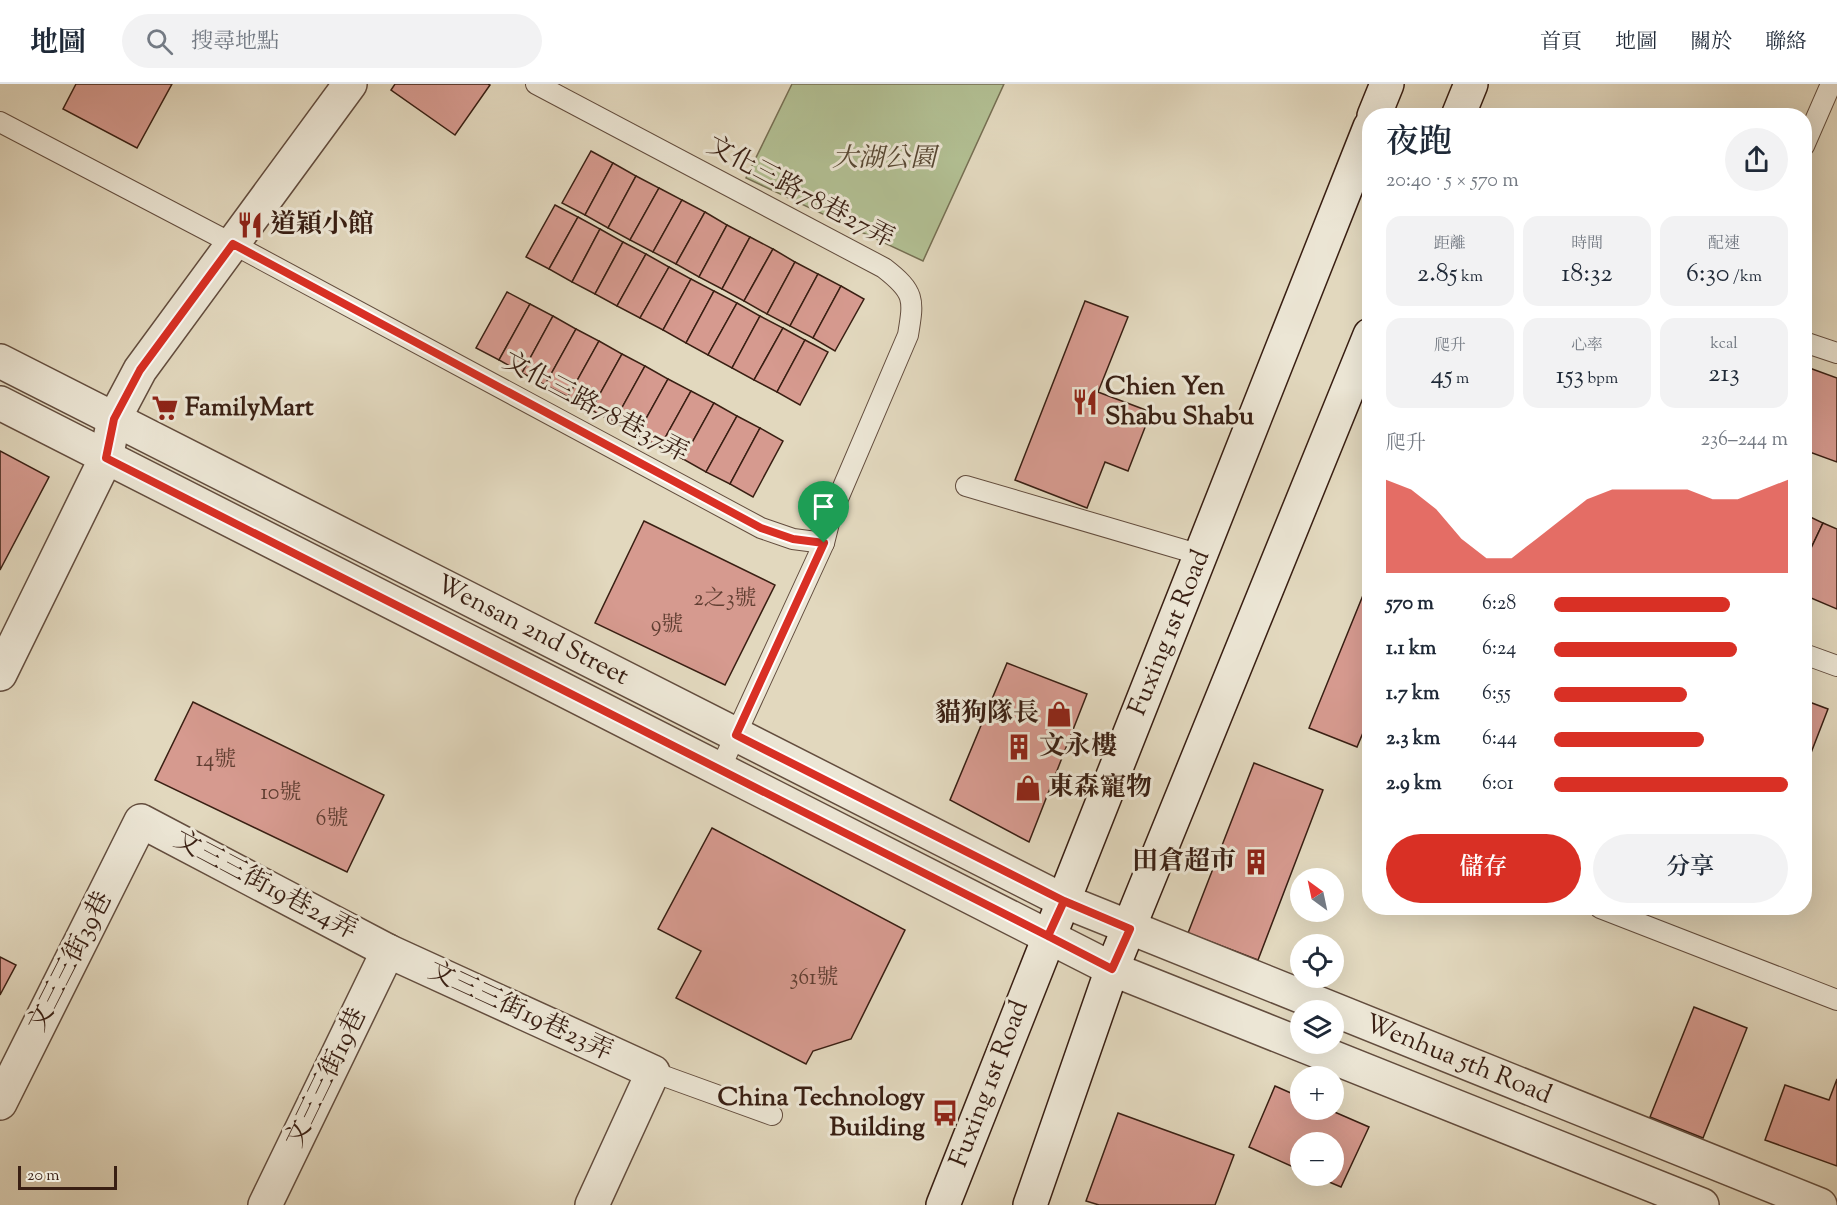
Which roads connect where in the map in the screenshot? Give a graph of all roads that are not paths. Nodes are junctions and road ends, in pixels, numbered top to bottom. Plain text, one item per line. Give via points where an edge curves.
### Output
1 (350, 84) edge
2 (536, 84) edge
3 (1387, 84) edge
4 (1471, 84) edge
5 (1831, 84) edge
6 (1377, 108) edge
7 (1461, 108) edge
8 (0, 122) edge
9 (1812, 128) edge
10 (1362, 148) edge
11 (233, 244) junction
12 (1812, 345) edge
13 (1837, 353) edge
14 (1362, 354) edge
15 (0, 361) edge
16 (0, 403) edge
17 (114, 419) junction
18 (106, 458) junction
19 (966, 486) dead end
20 (824, 543) junction
21 (1201, 555) junction
22 (1812, 657) edge
23 (1837, 666) edge
24 (0, 674) edge
25 (736, 735) junction
26 (720, 770) junction
27 (141, 821) joint
28 (1064, 901) junction
29 (1618, 915) edge
30 (1130, 929) junction
31 (1048, 936) junction
32 (388, 951) junction
33 (1112, 969) junction
34 (1837, 1000) edge
35 (653, 1072) junction
36 (0, 1103) edge
37 (772, 1115) dead end
38 (266, 1205) edge
39 (592, 1205) edge
40 (943, 1205) edge
41 (1030, 1205) edge
42 (1702, 1205) edge
43 (1820, 1205) edge

1 - 11 street
2 - 20 lane, 文化三路78巷27弄 via 884,268 903,282 913,305 908,335 831,515
3 - 6 street
4 - 7 street
5 - 9 lane
8 - 11 lane, 文化三路78巷37弄
10 - 21 street, Fuxing 1st Road
11 - 17 street via 140,370
11 - 20 lane, 文化三路78巷37弄 via 761,528 793,539
12 - 13 lane
14 - 30 street
15 - 17 street, Wensan 2nd Street
16 - 18 street, Wensan 2nd Street
17 - 18 street
17 - 25 street, Wensan 2nd Street
18 - 24 street
18 - 26 street, Wensan 2nd Street
19 - 21 lane
20 - 25 lane
21 - 28 street, Fuxing 1st Road
22 - 23 lane
25 - 26 lane
25 - 28 street, Wensan 2nd Street
26 - 31 street, Wensan 2nd Street
27 - 32 street, 文三三街19巷24弄
27 - 36 street, 文三三街39巷
28 - 30 street, Wenhua 5th Road
28 - 31 street, Fuxing 1st Road
29 - 34 lane
30 - 33 street
30 - 43 street, Wenhua 5th Road
31 - 33 street, Wenhua 5th Road
31 - 40 street, Fuxing 1st Road
32 - 35 street, 文三三街19巷23弄
32 - 38 street, 文三三街19巷
33 - 41 street
33 - 42 street, Wenhua 5th Road
35 - 37 lane
35 - 39 street

